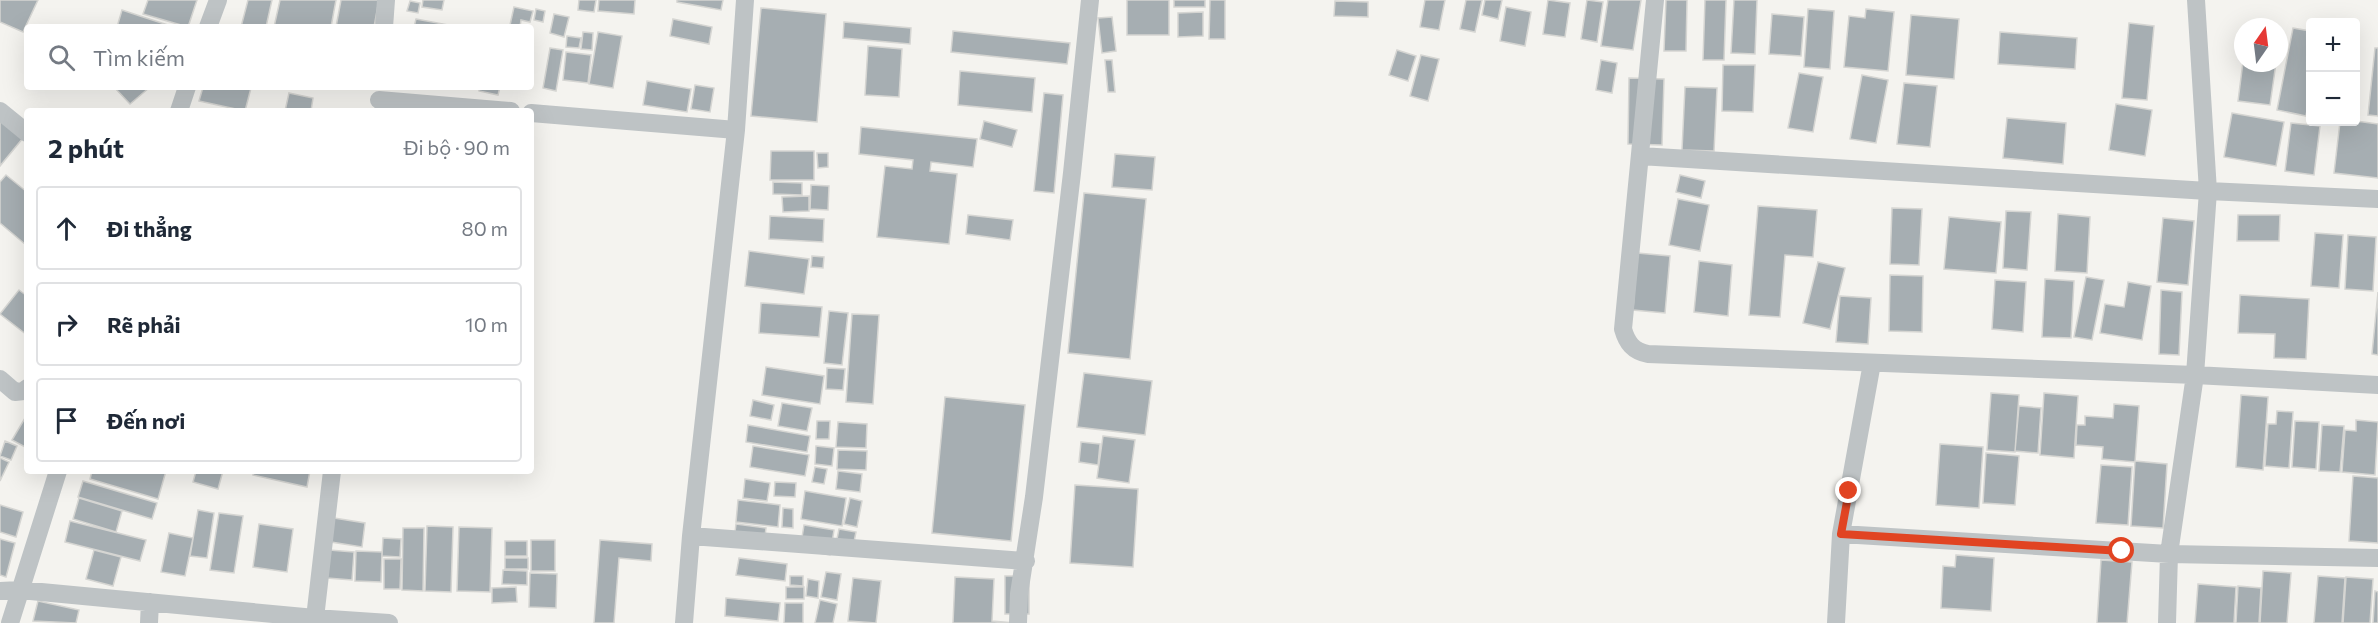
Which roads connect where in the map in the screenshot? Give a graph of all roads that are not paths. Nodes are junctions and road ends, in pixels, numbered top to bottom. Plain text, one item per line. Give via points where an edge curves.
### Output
1 (218, 0) edge
2 (386, 0) edge
3 (745, 0) edge
4 (1090, 0) edge
5 (1655, 0) edge
6 (2196, 0) edge
7 (209, 24) edge
8 (384, 24) edge
9 (186, 90) edge
10 (379, 99) edge
11 (180, 108) edge
12 (478, 108) edge
13 (0, 111) edge
14 (534, 113) edge
15 (736, 130) junction
16 (24, 131) edge
17 (1640, 156) junction
18 (2208, 191) junction
19 (2378, 199) edge
20 (1872, 363) junction
21 (2195, 375) junction
22 (0, 380) edge
23 (2378, 385) edge
24 (24, 391) edge
25 (57, 474) edge
26 (332, 474) edge
27 (1841, 534) junction
28 (692, 536) junction
29 (2169, 554) junction
30 (2378, 558) edge
31 (1026, 561) junction
32 (21, 590) junction
33 (0, 591) edge
34 (150, 602) junction
35 (315, 618) junction
36 (10, 623) edge
37 (150, 623) edge
38 (389, 623) edge
39 (684, 623) edge
40 (1018, 623) edge
41 (1836, 623) edge
42 (2167, 623) edge

1 - 7 street
2 - 8 street
3 - 15 street
4 - 31 street
5 - 17 street
6 - 18 street
9 - 11 street
10 - 12 street
13 - 16 street
14 - 15 street
15 - 28 street
17 - 18 street
17 - 20 street via 1623,329 1631,347 1648,354
18 - 19 street
18 - 21 street
20 - 21 street
20 - 27 street
21 - 23 street
21 - 29 street
22 - 24 street via 15,392
25 - 32 street
26 - 35 street
27 - 29 street
27 - 41 street
28 - 31 street
28 - 39 street
29 - 30 street
29 - 42 street
31 - 40 street
32 - 33 street
32 - 34 street
32 - 36 street
34 - 35 street
34 - 37 street
35 - 38 street

